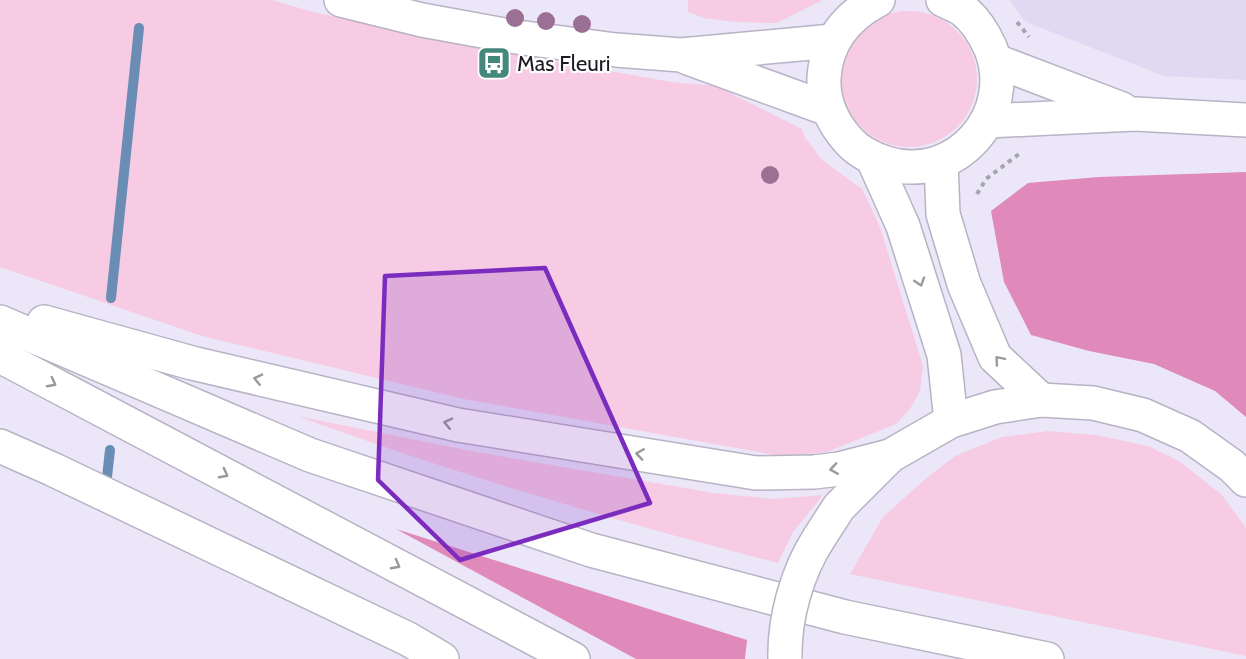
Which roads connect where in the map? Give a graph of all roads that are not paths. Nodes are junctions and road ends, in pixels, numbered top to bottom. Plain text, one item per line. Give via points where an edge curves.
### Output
1 (341, 0) edge
2 (878, 0) edge
3 (943, 0) edge
4 (833, 41) junction
5 (681, 56) junction
6 (996, 61) junction
7 (828, 109) junction
8 (1135, 114) junction
9 (1246, 120) edge
10 (988, 121) junction
11 (873, 159) junction
12 (941, 162) junction
13 (0, 310) edge
14 (0, 322) edge
15 (0, 356) edge
16 (1041, 400) junction
17 (951, 421) junction
18 (0, 446) edge
19 (890, 456) junction
20 (1246, 480) edge
21 (442, 659) edge
22 (573, 659) edge
23 (785, 659) edge
24 (1047, 659) edge

1 - 5 street via 510,36
2 - 4 street via 845,23
3 - 6 street via 965,11 984,33
4 - 5 street
4 - 7 street via 825,63
5 - 7 street
6 - 8 street
6 - 10 street via 998,81
7 - 11 street via 854,147
8 - 9 street
8 - 10 street
10 - 12 street via 976,138
11 - 12 street via 895,166
11 -> 17 street via 903,226 944,355
16 -> 12 street via 995,357 964,284 943,214
19 -> 13 street via 830,470 756,473 458,425 192,363
14 - 24 street via 310,455 591,550 845,617
15 -> 22 street
16 - 17 street via 995,407
16 - 20 street via 1093,403 1143,415 1190,436
17 - 19 street
18 - 21 street via 408,639
19 - 23 street, bridge via 839,507 811,550 799,580 785,641

